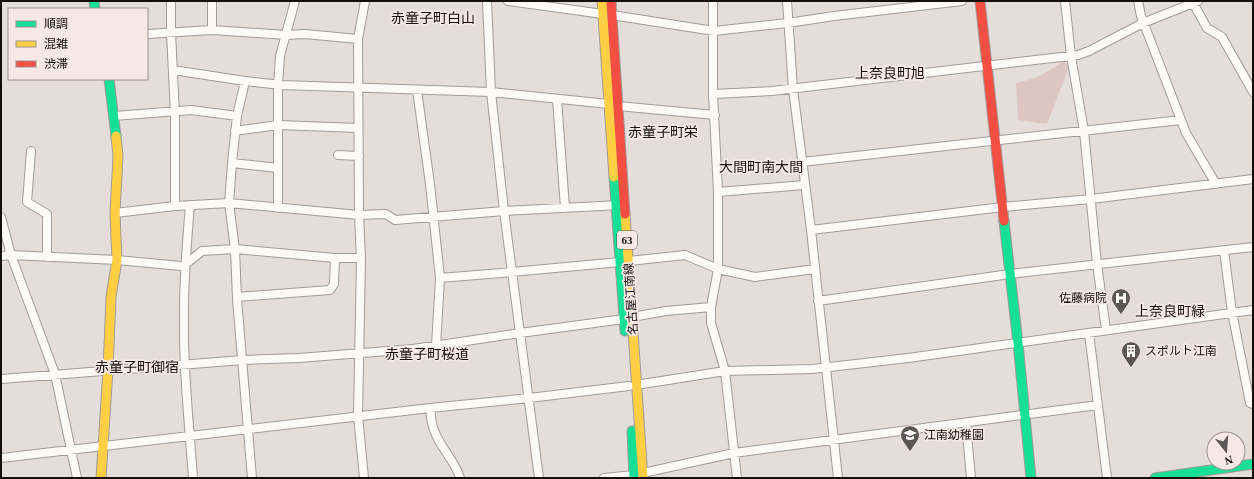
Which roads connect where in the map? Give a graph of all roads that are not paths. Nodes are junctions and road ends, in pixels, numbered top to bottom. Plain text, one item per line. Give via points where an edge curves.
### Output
1 (171, 1) edge
2 (212, 1) edge
3 (295, 1) edge
4 (364, 1) edge
5 (487, 1) edge
6 (508, 1) edge
7 (602, 1) edge
8 (611, 1) edge
9 (713, 1) edge
10 (787, 1) edge
11 (962, 1) edge
12 (980, 1) edge
13 (1065, 1) edge
14 (1138, 1) edge
15 (1196, 2) edge
16 (607, 15) junction
17 (788, 23) junction
18 (1143, 23) junction
19 (212, 30) junction
20 (714, 31) junction
21 (171, 32) junction
22 (148, 34) edge
23 (286, 35) junction
24 (358, 39) junction
25 (1071, 56) junction
26 (987, 66) junction
27 (173, 70) junction
28 (109, 80) edge
29 (245, 81) junction
30 (278, 85) junction
31 (358, 87) junction
32 (793, 89) junction
33 (417, 90) junction
34 (491, 92) junction
35 (1253, 92) edge
36 (713, 94) junction
37 (558, 99) junction
38 (613, 105) junction
39 (175, 111) junction
40 (715, 115) junction
41 (114, 116) junction
42 (237, 116) junction
43 (1181, 120) junction
44 (278, 125) junction
45 (358, 128) junction
46 (235, 131) junction
47 (1084, 131) junction
48 (996, 141) junction
49 (31, 151) dead end
50 (338, 155) dead end
51 (359, 156) junction
52 (802, 162) junction
53 (232, 163) junction
54 (278, 168) junction
55 (1253, 179) edge
56 (1216, 184) junction
57 (804, 185) junction
58 (718, 192) junction
59 (1091, 199) junction
60 (229, 203) junction
61 (190, 205) junction
62 (620, 205) junction
63 (175, 206) junction
64 (1004, 207) junction
65 (278, 208) junction
66 (565, 208) junction
67 (504, 212) junction
68 (115, 213) junction
69 (359, 214) junction
70 (1, 217) edge
71 (434, 217) junction
72 (811, 230) junction
73 (3, 231) edge
74 (1253, 247) edge
75 (235, 249) junction
76 (1224, 251) junction
77 (11, 255) junction
78 (1, 256) edge
79 (47, 257) junction
80 (335, 258) junction
81 (361, 258) junction
82 (116, 260) junction
83 (624, 262) junction
84 (186, 264) junction
85 (1097, 264) junction
86 (718, 269) junction
87 (815, 269) junction
88 (512, 272) junction
89 (1010, 274) junction
90 (440, 278) junction
91 (237, 297) junction
92 (818, 301) junction
93 (711, 307) junction
94 (1253, 310) edge
95 (1232, 312) junction
96 (628, 318) junction
97 (1106, 330) junction
98 (520, 332) junction
99 (1089, 333) junction
100 (1018, 343) junction
101 (436, 346) junction
102 (360, 353) junction
103 (243, 360) junction
104 (185, 365) junction
105 (825, 368) junction
106 (108, 370) junction
107 (725, 371) junction
108 (55, 374) junction
109 (1, 379) edge
110 (632, 386) junction
111 (529, 398) junction
112 (1253, 404) edge
113 (1098, 405) junction
114 (430, 408) junction
115 (1025, 415) junction
116 (358, 416) junction
117 (966, 423) junction
118 (248, 429) junction
119 (190, 436) junction
120 (834, 440) junction
121 (103, 446) junction
122 (72, 450) junction
123 (734, 453) junction
124 (1, 458) edge
125 (1253, 464) edge
126 (639, 476) edge
127 (77, 478) edge
128 (101, 478) edge
129 (193, 478) edge
130 (252, 478) edge
131 (364, 478) edge
132 (460, 478) edge
133 (539, 478) edge
134 (604, 478) edge
135 (737, 478) edge
136 (838, 478) edge
137 (971, 478) edge
138 (1032, 478) edge
139 (1107, 478) edge
140 (1156, 478) edge

1 - 21 street
2 - 19 street
3 - 23 street
4 - 24 street
5 - 34 street
6 - 16 street
7 - 16 street, 名古屋江南線 / 63
8 - 16 street, 名古屋江南線 / 63
9 - 20 street
10 - 17 street
11 - 17 street
12 - 26 street
13 - 25 street
14 - 18 street
15 - 18 street
15 - 35 street via 1207,28 1222,37
16 - 20 street
16 - 38 street, 名古屋江南線 / 63
17 - 20 street
17 - 32 street
18 - 25 street via 1089,51
18 - 43 street
19 - 21 street
19 - 23 street
20 - 36 street
21 - 22 street
21 - 27 street
23 - 24 street via 305,34
23 - 30 street via 280,56
24 - 31 street
25 - 26 street
25 - 47 street
26 - 32 street
26 - 48 street
27 - 29 street
27 - 39 street
28 - 41 street
29 - 30 street
29 - 42 street
30 - 31 street
30 - 44 street
31 - 33 street
31 - 45 street
32 - 36 street
32 - 52 street
33 - 34 street
33 - 71 street
34 - 37 street
34 - 67 street
36 - 40 street
37 - 38 street
37 - 66 street
38 - 40 street
38 - 62 street, 名古屋江南線 / 63
39 - 41 street
39 - 42 street via 191,110
39 - 63 street
40 - 58 street
41 - 68 street via 118,156
42 - 46 street
43 - 47 street
43 - 56 street
44 - 45 street
44 - 46 street
44 - 54 street
45 - 51 street
46 - 53 street
47 - 48 street
47 - 59 street
48 - 52 street
48 - 64 street
49 - 79 street via 27,202 47,214
50 - 51 street
51 - 69 street
52 - 57 street
53 - 54 street
53 - 60 street
54 - 65 street
55 - 56 street
56 - 59 street
57 - 58 street
57 - 72 street
58 - 86 street
59 - 64 street
59 - 85 street
60 - 61 street
60 - 65 street
60 - 75 street
61 - 63 street
61 - 84 street
62 - 66 street
62 - 83 street, 名古屋江南線 / 63
63 - 68 street
64 - 72 street
64 - 89 street
65 - 69 street
66 - 67 street
67 - 71 street
67 - 88 street
68 - 82 street
69 - 71 street via 386,214 395,220
69 - 81 street
70 - 73 street
71 - 90 street
72 - 87 street
73 - 77 street
74 - 76 street
75 - 80 street
75 - 84 street via 202,251
75 - 91 street
76 - 85 street
76 - 95 street
77 - 78 street
77 - 79 street
77 - 108 street
79 - 82 street
80 - 81 street
80 - 91 street via 334,284 330,290
81 - 102 street
82 - 84 street via 181,266
82 - 106 street via 111,297
83 - 86 street via 685,255
83 - 88 street
83 - 96 street, 名古屋江南線 / 63
84 - 104 street
85 - 89 street
85 - 97 street
86 - 87 street via 755,277
86 - 93 street
87 - 92 street
88 - 90 street
88 - 98 street
89 - 92 street
89 - 100 street
90 - 101 street
91 - 103 street
92 - 105 street
93 - 96 street
93 - 107 street via 711,323
94 - 95 street
95 - 97 street
95 - 112 street via 1250,403
96 - 98 street
96 - 110 street, 名古屋江南線 / 63
97 - 99 street
98 - 101 street
98 - 111 street
99 - 100 street
99 - 113 street
100 - 105 street
100 - 115 street
101 - 102 street
102 - 103 street
102 - 116 street
103 - 104 street
103 - 118 street
104 - 106 street
104 - 119 street
105 - 107 street
105 - 120 street
106 - 108 street
106 - 121 street
107 - 110 street
107 - 123 street
108 - 109 street
108 - 122 street
110 - 111 street
110 - 126 street, 名古屋江南線 / 63
111 - 114 street
111 - 133 street
113 - 115 street
113 - 139 street
114 - 116 street
114 - 132 street via 434,430 458,469
115 - 117 street
115 - 138 street
116 - 118 street
116 - 131 street
117 - 120 street
117 - 137 street
118 - 119 street
118 - 130 street
119 - 121 street
119 - 129 street
120 - 123 street
120 - 136 street
121 - 122 street
121 - 128 street
122 - 124 street
122 - 127 street
123 - 126 street
123 - 135 street
125 - 140 street
126 - 134 street

